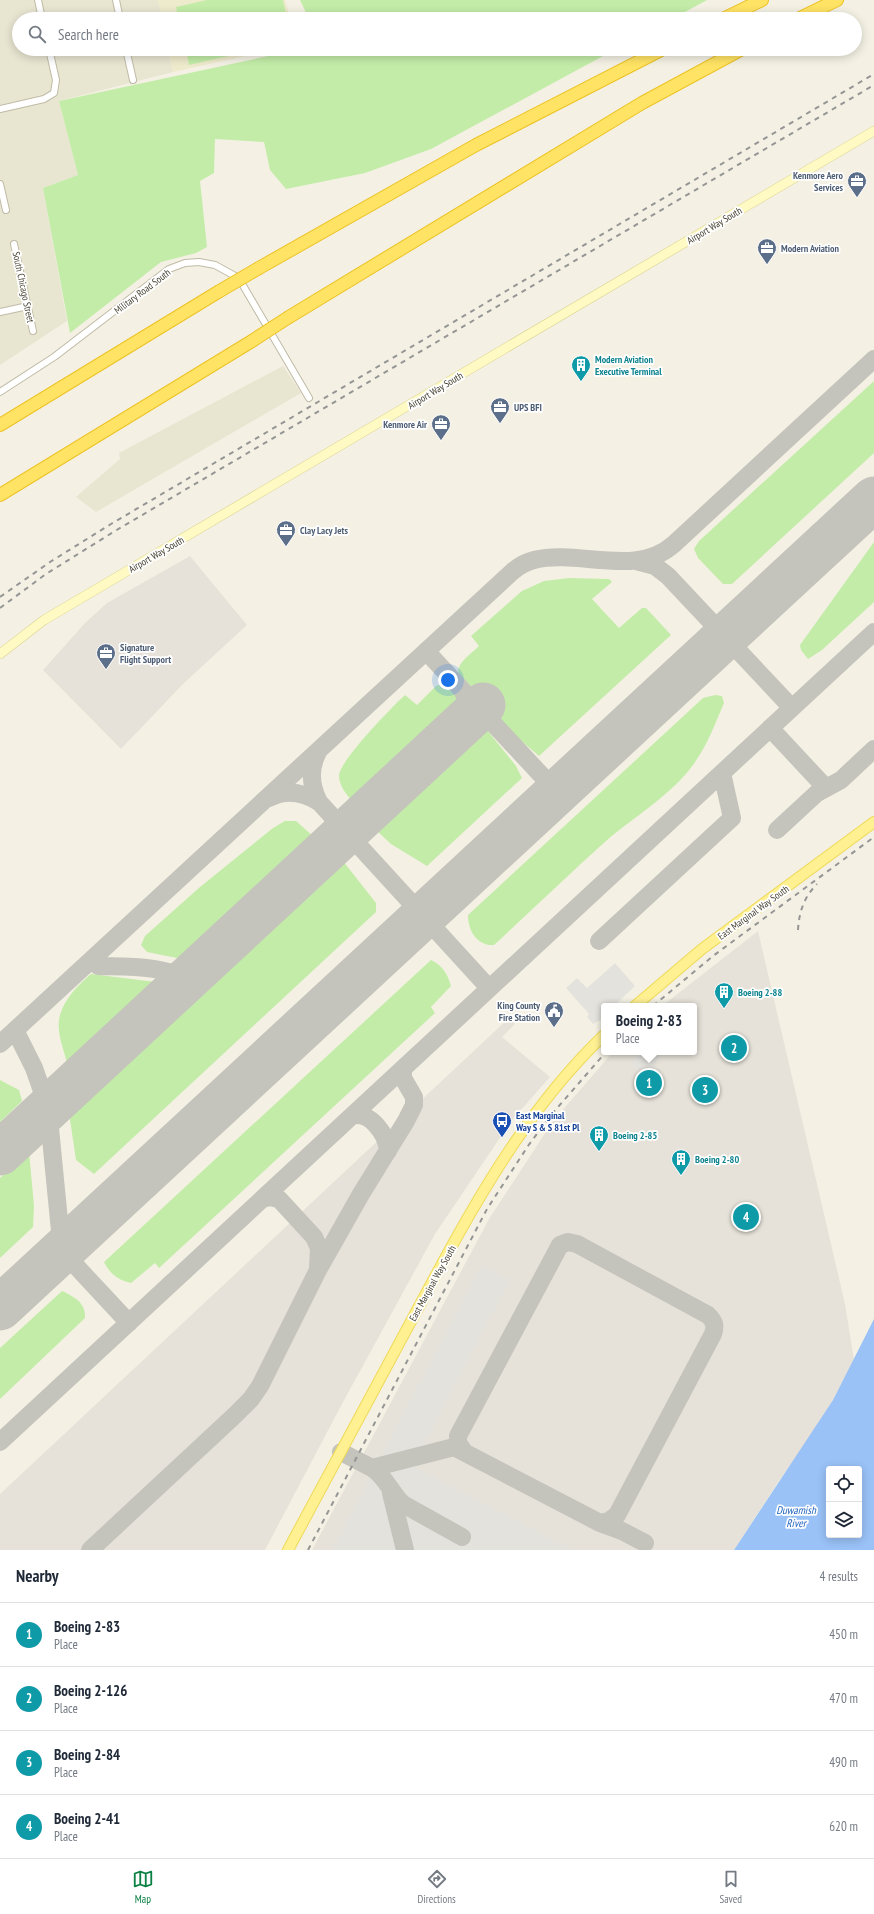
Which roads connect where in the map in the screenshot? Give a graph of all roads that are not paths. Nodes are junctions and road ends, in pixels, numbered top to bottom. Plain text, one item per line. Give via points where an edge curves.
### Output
1 (38, 0) edge
2 (116, 0) edge
3 (762, 0) edge
4 (837, 0) edge
5 (41, 12) edge
6 (119, 12) edge
7 (737, 12) edge
8 (812, 12) edge
9 (50, 56) edge
10 (128, 56) edge
11 (650, 56) edge
12 (729, 56) edge
13 (133, 80) dead end
14 (0, 109) edge
15 (874, 131) edge
16 (0, 184) edge
17 (6, 210) dead end
18 (14, 244) dead end
19 (28, 306) junction
20 (0, 312) edge
21 (34, 331) dead end
22 (0, 392) edge
23 (309, 398) dead end
24 (0, 426) edge
25 (0, 495) edge
26 (0, 654) edge
27 (874, 822) edge
28 (639, 1003) edge
29 (601, 1039) edge
30 (288, 1550) edge

1 - 5 street
2 - 6 street
3 - 7 highway
4 - 8 highway
9 - 14 street via 56,85 54,93 48,98
10 - 13 street
11 - 24 highway, bridge via 476,146 259,268
12 - 25 highway, bridge via 642,103
15 - 26 main road, Airport Way South via 69,605 26,633
16 - 17 street
18 - 19 street, South Chicago Street
19 - 20 street
19 - 21 street, South Chicago Street
22 - 23 street, Military Road South via 54,357 169,270 185,263 199,262 222,268 242,282
27 - 28 main road, East Marginal Way South via 702,949
29 - 30 main road, East Marginal Way South via 559,1084 502,1162 434,1279

